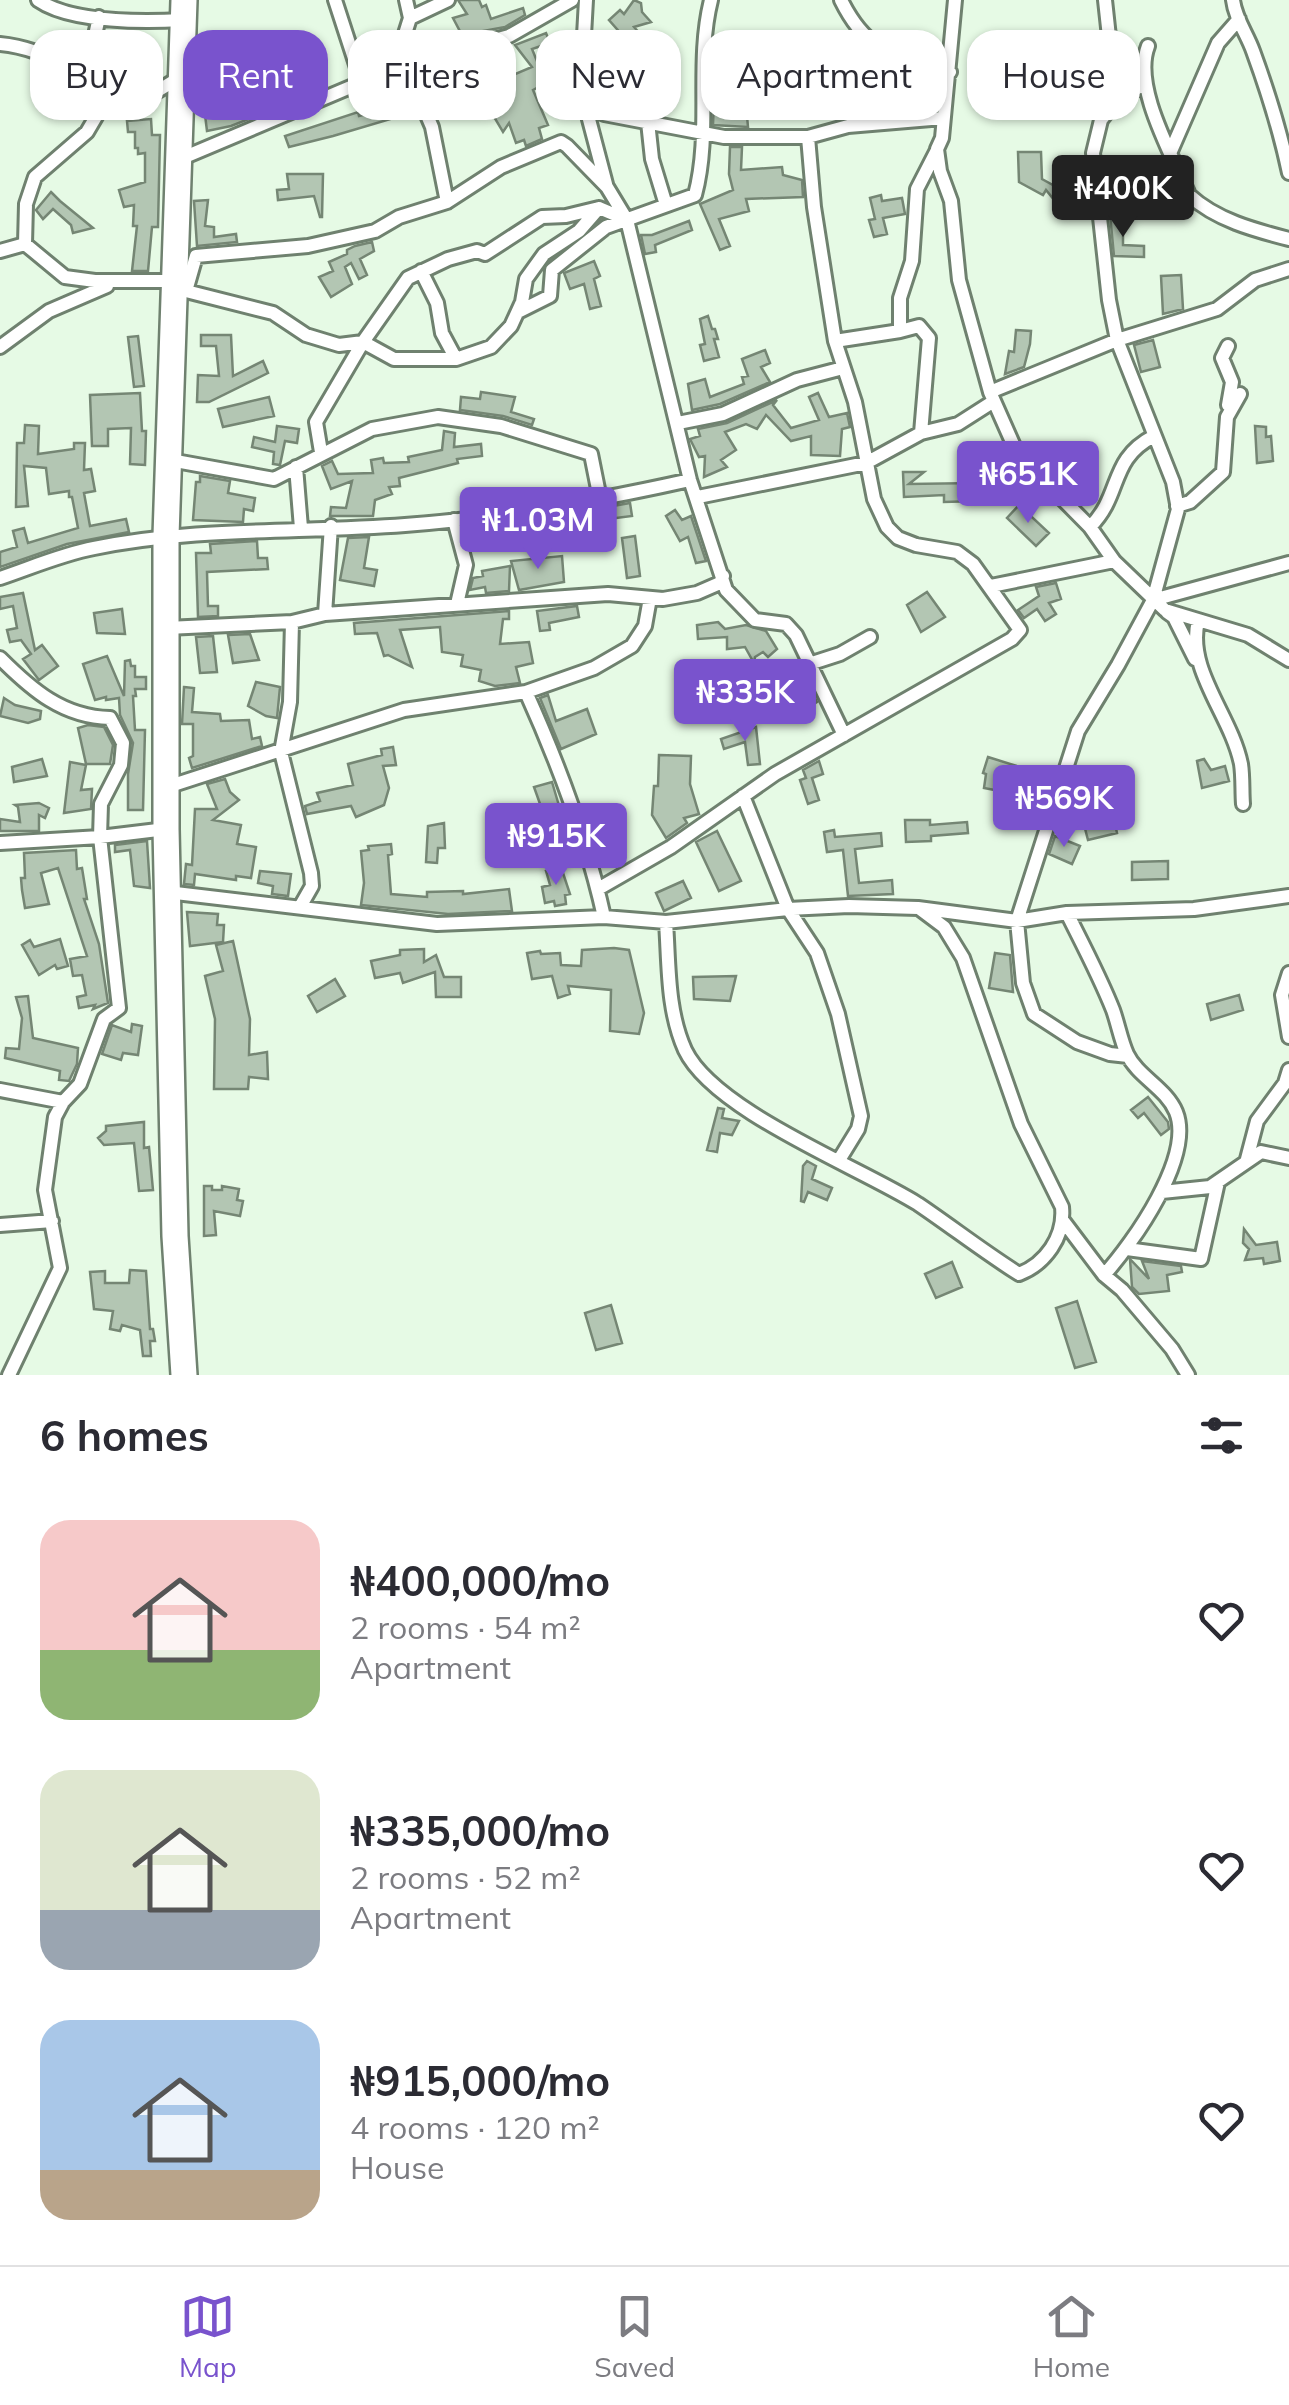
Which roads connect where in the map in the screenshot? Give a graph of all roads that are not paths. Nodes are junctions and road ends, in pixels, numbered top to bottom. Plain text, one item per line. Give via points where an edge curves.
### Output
1 (38, 0) edge
2 (335, 0) edge
3 (406, 0) edge
4 (448, 0) edge
5 (586, 0) edge
6 (711, 0) edge
7 (841, 0) edge
8 (955, 0) edge
9 (1105, 0) edge
10 (1233, 0) edge
11 (567, 1) edge
12 (184, 10) edge
13 (100, 16) junction
14 (410, 18) junction
15 (1239, 20) junction
16 (96, 30) edge
17 (406, 30) edge
18 (584, 30) edge
19 (516, 33) edge
20 (348, 40) edge
21 (0, 44) edge
22 (1148, 46) dead end
23 (30, 51) edge
24 (950, 72) junction
25 (182, 76) junction
26 (1144, 84) junction
27 (348, 86) edge
28 (163, 88) edge
29 (947, 89) edge
30 (94, 120) edge
31 (428, 120) edge
32 (589, 120) edge
33 (637, 120) edge
34 (918, 120) edge
35 (942, 120) edge
36 (648, 122) junction
37 (703, 134) junction
38 (808, 137) junction
39 (936, 149) junction
40 (1171, 151) junction
41 (180, 159) junction
42 (1289, 173) edge
43 (606, 187) junction
44 (447, 202) junction
45 (666, 205) junction
46 (598, 208) junction
47 (627, 220) junction
48 (1289, 239) edge
49 (26, 244) junction
50 (0, 251) edge
51 (1289, 269) edge
52 (420, 271) junction
53 (134, 280) junction
54 (179, 286) junction
55 (518, 312) junction
56 (900, 332) junction
57 (1117, 340) junction
58 (835, 341) junction
59 (363, 342) junction
60 (1228, 346) dead end
61 (0, 347) edge
62 (456, 358) junction
63 (843, 368) junction
64 (1240, 394) dead end
65 (992, 396) junction
66 (1229, 416) junction
67 (678, 423) junction
68 (921, 433) junction
69 (1154, 436) junction
70 (321, 452) junction
71 (170, 460) junction
72 (866, 463) junction
73 (296, 467) junction
74 (690, 480) junction
75 (698, 497) junction
76 (600, 499) junction
77 (1177, 506) junction
78 (454, 520) junction
79 (330, 526) junction
80 (301, 528) junction
81 (1090, 528) junction
82 (166, 536) junction
83 (1114, 561) junction
84 (1289, 563) edge
85 (723, 576) junction
86 (0, 578) edge
87 (991, 586) junction
88 (650, 598) junction
89 (1152, 600) junction
90 (457, 604) junction
91 (1165, 610) junction
92 (325, 614) junction
93 (1198, 621) junction
94 (292, 622) junction
95 (167, 628) junction
96 (870, 638) dead end
97 (0, 658) edge
98 (1289, 660) edge
99 (1196, 661) junction
100 (809, 664) junction
101 (526, 692) junction
102 (844, 735) junction
103 (282, 752) junction
104 (167, 788) junction
105 (743, 796) junction
106 (1243, 804) dead end
107 (166, 829) junction
108 (100, 837) junction
109 (0, 842) edge
110 (598, 889) junction
111 (168, 892) junction
112 (1289, 896) edge
113 (300, 907) junction
114 (918, 908) junction
115 (788, 909) junction
116 (1067, 913) junction
117 (604, 917) junction
118 (1017, 921) junction
119 (666, 922) junction
120 (1289, 973) edge
121 (1289, 1038) edge
122 (1128, 1056) junction
123 (1289, 1070) edge
124 (0, 1090) edge
125 (63, 1102) junction
126 (1247, 1158) junction
127 (1289, 1158) edge
128 (838, 1160) junction
129 (1218, 1182) junction
130 (1162, 1192) junction
131 (52, 1222) junction
132 (1064, 1222) junction
133 (0, 1225) edge
134 (1127, 1249) junction
135 (1104, 1275) junction
136 (10, 1375) edge
137 (184, 1375) edge
138 (1188, 1375) edge

1 - 13 street via 82,17
2 - 20 street
3 - 14 street
4 - 14 street
5 - 18 street
6 - 37 street
7 - 24 street via 870,42
8 - 24 street
9 - 26 street via 1110,46
10 - 15 street
11 - 19 street
12 - 13 street via 124,22
12 - 25 highway
13 - 16 street
14 - 17 street
15 - 40 street via 1218,43
15 - 42 street via 1279,122
21 - 23 street
22 - 26 street
24 - 29 street
25 - 28 street
25 - 41 highway
26 - 40 street
26 - 57 street via 1117,100 1101,120 1092,153
27 - 41 street
30 - 49 street via 35,178 26,204
31 - 44 street
32 - 43 street
33 - 36 street
34 - 38 street
35 - 39 street
36 - 37 street
36 - 45 street
37 - 38 street
37 - 45 street via 695,195
38 - 58 street
39 - 56 street via 918,189
39 - 65 street via 951,201 959,280
40 - 48 street via 1189,195 1204,208
41 - 54 highway
43 - 44 street via 560,142 501,167
43 - 47 street
44 - 54 street via 344,240 196,256
45 - 47 street
46 - 47 street
46 - 52 street via 542,218 485,254
46 - 55 street via 579,231 544,254 526,279
47 - 55 street via 552,270 550,296
47 - 67 street
49 - 50 street
49 - 53 street via 65,277
51 - 57 street via 1255,280 1217,309
52 - 59 street
52 - 62 street
53 - 54 street
53 - 61 street via 49,311
54 - 59 street via 273,313 306,335 340,345
54 - 71 highway
55 - 62 street via 491,347
56 - 58 street
56 - 68 street via 919,326 929,338
57 - 65 street
57 - 69 street
58 - 63 street
59 - 62 street via 394,359
59 - 70 street via 316,422
60 - 66 street via 1222,358 1232,382
63 - 67 street via 797,380 723,414
63 - 72 street
64 - 66 street
65 - 68 street via 958,424
65 - 81 street via 1017,453
66 - 77 street via 1223,472
67 - 74 street
68 - 72 street
69 - 77 street
69 - 81 street via 1127,454 1105,512
70 - 73 street
70 - 76 street via 408,420 487,424 591,454
71 - 73 street via 274,479
71 - 82 highway
72 - 75 street
72 - 87 street via 874,499 898,538 957,552
73 - 80 street
74 - 75 street
74 - 76 street
75 - 85 street
76 - 78 street
77 - 89 street
78 - 79 street
78 - 90 street via 466,565
79 - 80 street
79 - 92 street
80 - 82 street
81 - 83 street
82 - 86 street via 90,548
82 - 95 highway
83 - 87 street
83 - 89 street
84 - 89 street
85 - 88 street via 697,593
85 - 100 street via 726,590 755,620 786,624
87 - 102 street via 1020,630 1012,640
88 - 90 street via 608,594
88 - 101 street via 645,626 632,646 594,668
89 - 91 street
89 - 118 street via 1078,732
90 - 92 street
91 - 93 street
91 - 99 street
92 - 94 street
93 - 98 street via 1248,635
93 - 99 street
94 - 95 street
94 - 103 street
95 - 104 highway
96 - 100 street
97 - 108 street via 44,698 110,718 116,726 121,766 101,804
99 - 106 street via 1230,730
100 - 102 street
101 - 103 street via 404,710
101 - 110 street
102 - 105 street
103 - 104 street
103 - 113 street via 312,873
104 - 107 highway
105 - 110 street
105 - 115 street
107 - 108 street
107 - 111 highway
108 - 109 street
108 - 125 street via 118,1008 104,1019 80,1084
110 - 117 street
111 - 113 street
111 - 137 highway
112 - 116 street via 1194,909
113 - 117 street via 437,924
114 - 115 street
114 - 118 street
114 - 132 street via 944,927 963,958 1021,1124
115 - 119 street
115 - 128 street via 817,953 862,1116
116 - 118 street
116 - 122 street
117 - 119 street
118 - 122 street via 1022,983 1034,1014 1077,1042
119 - 128 street via 672,1013 694,1064 750,1110
120 - 121 street via 1282,995
122 - 130 street via 1176,1114 1178,1135
123 - 126 street via 1257,1122
124 - 125 street
125 - 131 street via 45,1190
126 - 127 street via 1261,1152
126 - 129 street
128 - 132 street via 1018,1274 1037,1267
129 - 130 street
129 - 134 street via 1201,1259
130 - 134 street
131 - 133 street
131 - 136 street via 60,1268
132 - 135 street
134 - 135 street
135 - 138 street

